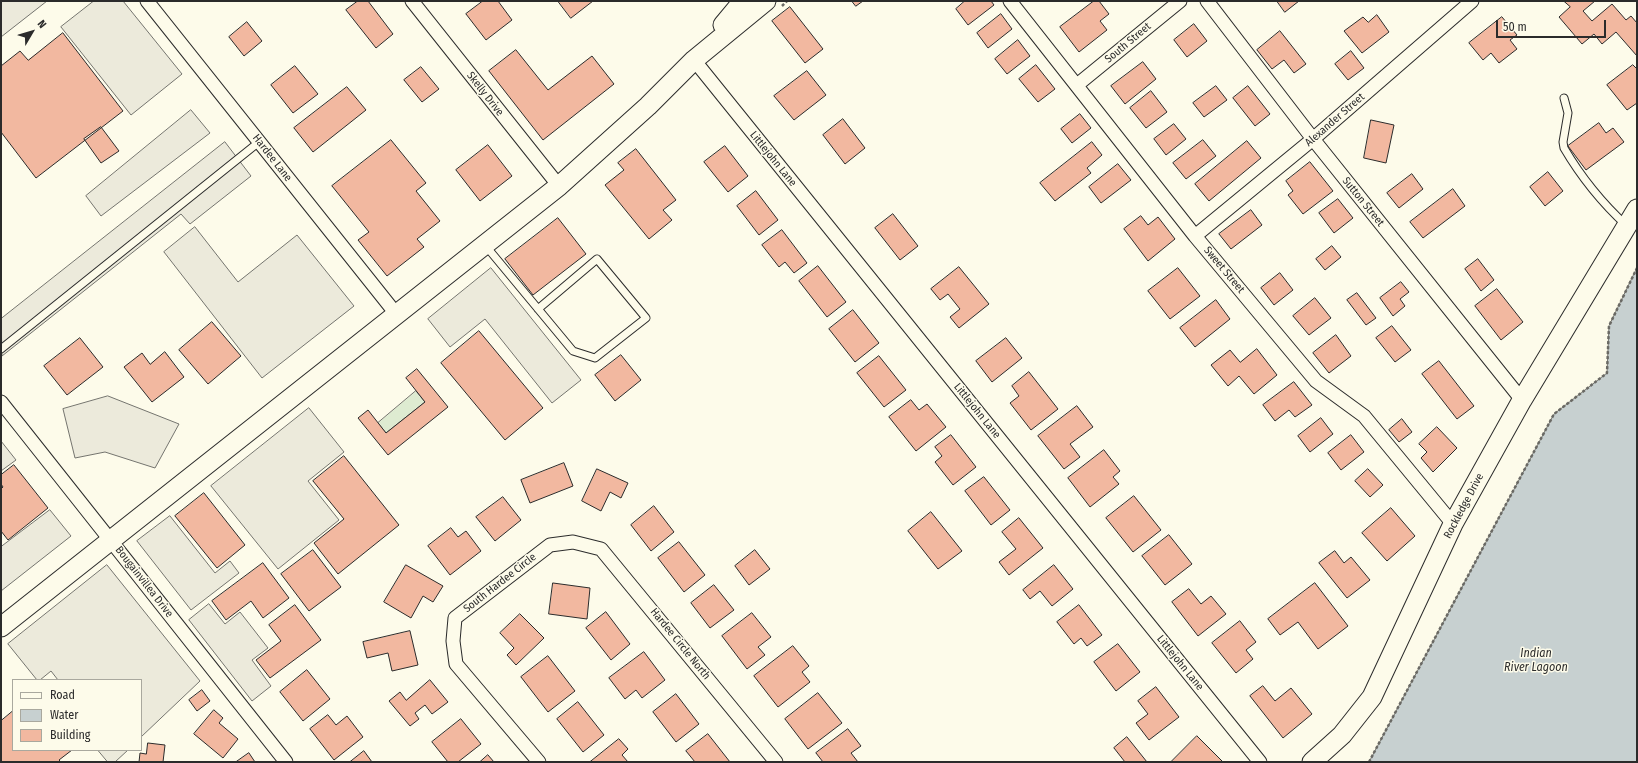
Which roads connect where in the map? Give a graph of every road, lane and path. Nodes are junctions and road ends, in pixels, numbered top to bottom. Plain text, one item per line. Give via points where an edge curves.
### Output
1 (147, 1) edge
2 (412, 1) edge
3 (766, 1) edge
4 (1010, 1) edge
5 (1180, 1) edge
6 (1206, 1) edge
7 (1472, 1) edge
8 (742, 2) edge
9 (694, 60) junction
10 (1077, 86) junction
11 (1564, 98) dead end
12 (1313, 139) junction
13 (259, 142) junction
14 (558, 186) junction
15 (1637, 209) edge
16 (1627, 226) junction
17 (1195, 236) junction
18 (485, 245) junction
19 (1637, 268) edge
20 (538, 308) junction
21 (397, 315) junction
22 (1, 349) edge
23 (1522, 400) junction
24 (1, 402) edge
25 (1453, 524) junction
26 (111, 540) junction
27 (573, 542) joint
28 (1, 628) edge
29 (286, 762) edge
30 (539, 762) edge
31 (776, 762) edge
32 (1260, 762) edge
33 (1312, 762) edge
34 (1369, 762) edge

1 - 13 street, Hardee Lane
2 - 14 street, Skelly Drive
3 - 9 street
4 - 10 street, Sweet Street
5 - 10 street, South Street
6 - 12 street, Sutton Street
7 - 12 street, Alexander Street
8 - 9 street
9 - 14 street via 648,106
9 - 32 street, Littlejohn Lane
10 - 17 street, Sweet Street
11 - 16 lane via 1568,113 1564,148 1590,186
12 - 17 street, Alexander Street
12 - 23 street, Sutton Street
13 - 21 street, Hardee Lane
13 - 22 lane
14 - 18 street
15 - 16 street, Rockledge Drive
16 - 23 street, Rockledge Drive
17 - 25 street, Sweet Street via 1316,382 1364,416
18 - 20 lane
18 - 21 street
19 - 34 path via 1609,326 1607,373 1554,414
20 - 20 lane via 573,351 595,358 646,318 597,259
21 - 26 street
23 - 25 street, Rockledge Drive
24 - 26 street, Bougainvillea Drive
25 - 33 street, Rockledge Drive via 1372,697 1342,735
26 - 28 street
26 - 29 street, Bougainvillea Drive
27 - 30 street, South Hardee Circle via 550,544 455,618 453,641 456,664
27 - 31 street, Hardee Circle North via 602,549

